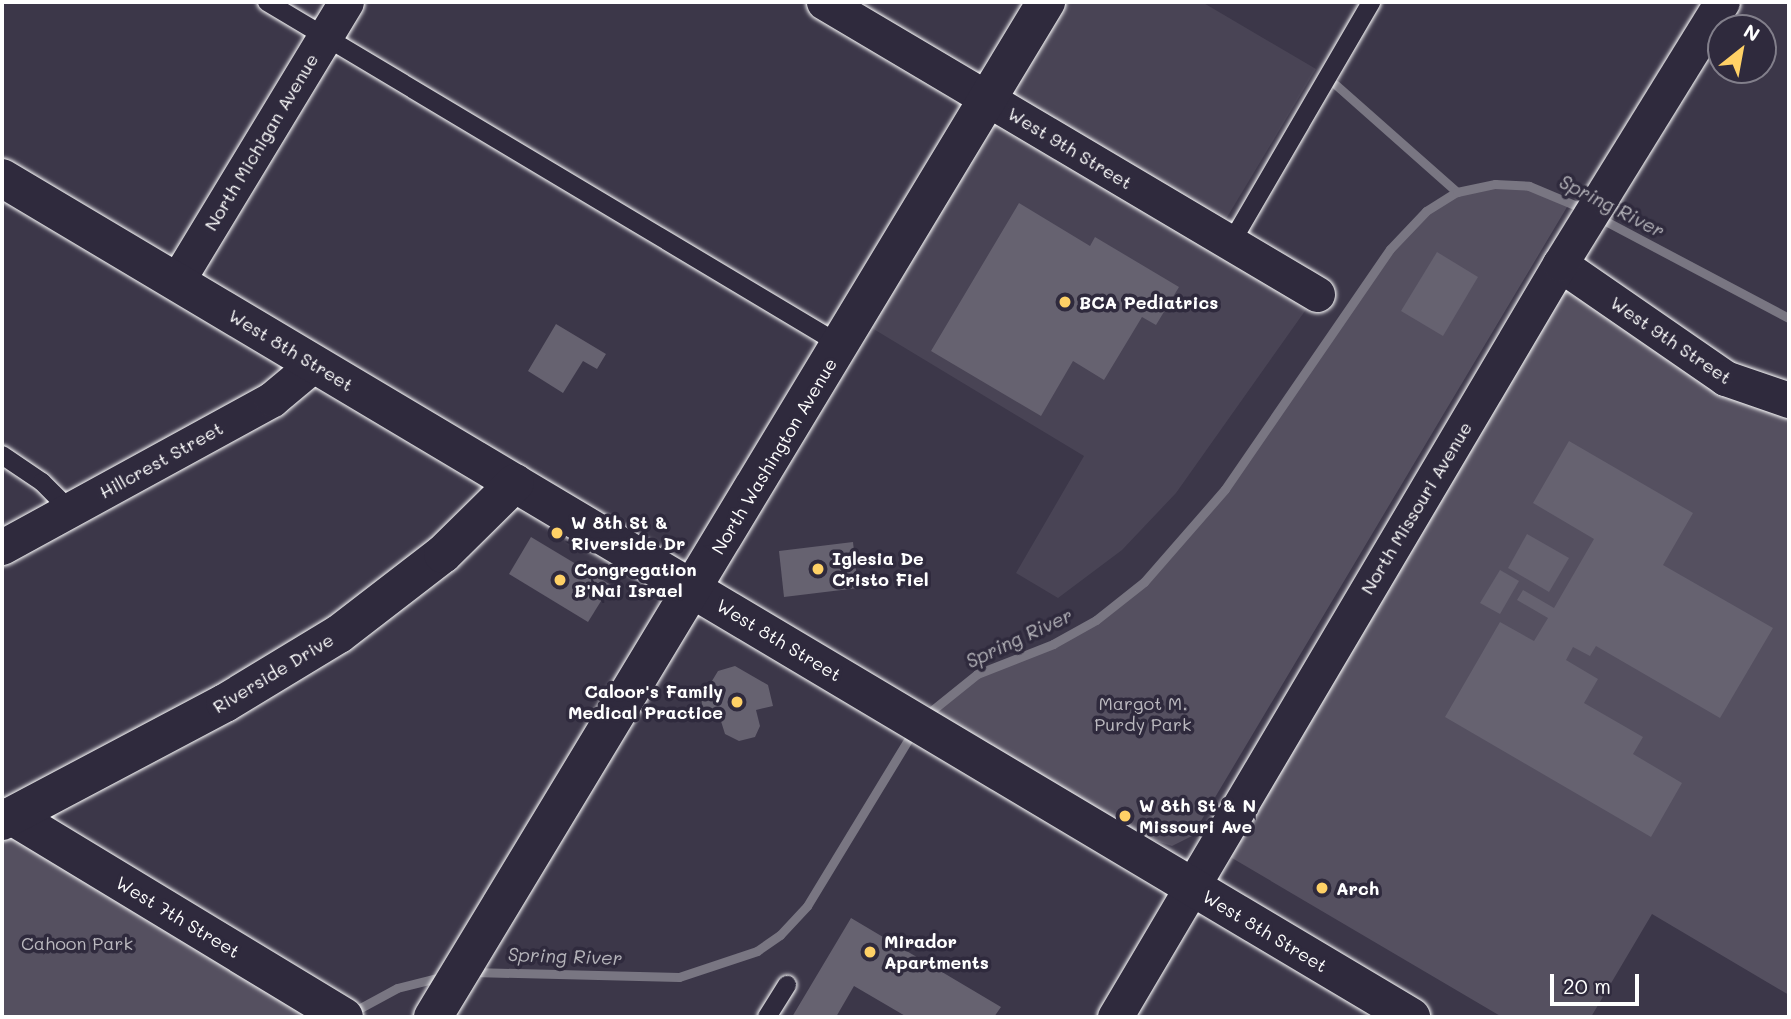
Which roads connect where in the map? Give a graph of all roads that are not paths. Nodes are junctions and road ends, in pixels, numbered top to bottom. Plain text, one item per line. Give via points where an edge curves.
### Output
1 (267, 2) edge
2 (346, 2) edge
3 (824, 2) edge
4 (1046, 2) edge
5 (1371, 2) edge
6 (1722, 2) edge
7 (325, 36) junction
8 (989, 99) junction
9 (2, 178) edge
10 (1231, 243) junction
11 (1560, 264) junction
12 (177, 281) junction
13 (1317, 294) dead end
14 (841, 345) junction
15 (314, 364) junction
16 (1789, 400) edge
17 (2, 455) edge
18 (515, 483) junction
19 (70, 510) junction
20 (2, 547) edge
21 (694, 589) junction
22 (7, 819) edge
23 (1192, 888) junction
24 (787, 985) dead end
25 (329, 1008) edge
26 (439, 1008) edge
27 (767, 1017) edge
28 (1115, 1017) edge
29 (1410, 1017) edge

1 - 7 lane
2 - 7 street, North Michigan Avenue
3 - 8 street, West 9th Street
4 - 8 street, North Washington Avenue
5 - 10 lane
6 - 11 street, North Missouri Avenue
7 - 12 street, North Michigan Avenue
7 - 14 lane
8 - 10 street, West 9th Street
8 - 14 street, North Washington Avenue
9 - 12 street, West 8th Street
10 - 13 street, West 9th Street
11 - 16 street, West 9th Street via 1725,378
11 - 23 street, North Missouri Avenue
12 - 15 street, West 8th Street
14 - 21 street, North Washington Avenue
15 - 18 street, West 8th Street
15 - 19 street, Hillcrest Street via 272,399
17 - 19 lane
18 - 21 street, West 8th Street
18 - 22 street, Riverside Drive via 443,554 339,634 225,703
19 - 20 street, Hillcrest Street
21 - 23 street, West 8th Street
21 - 26 street, North Washington Avenue
22 - 25 street, West 7th Street
23 - 28 street, North Missouri Avenue
23 - 29 street, West 8th Street
24 - 27 lane

